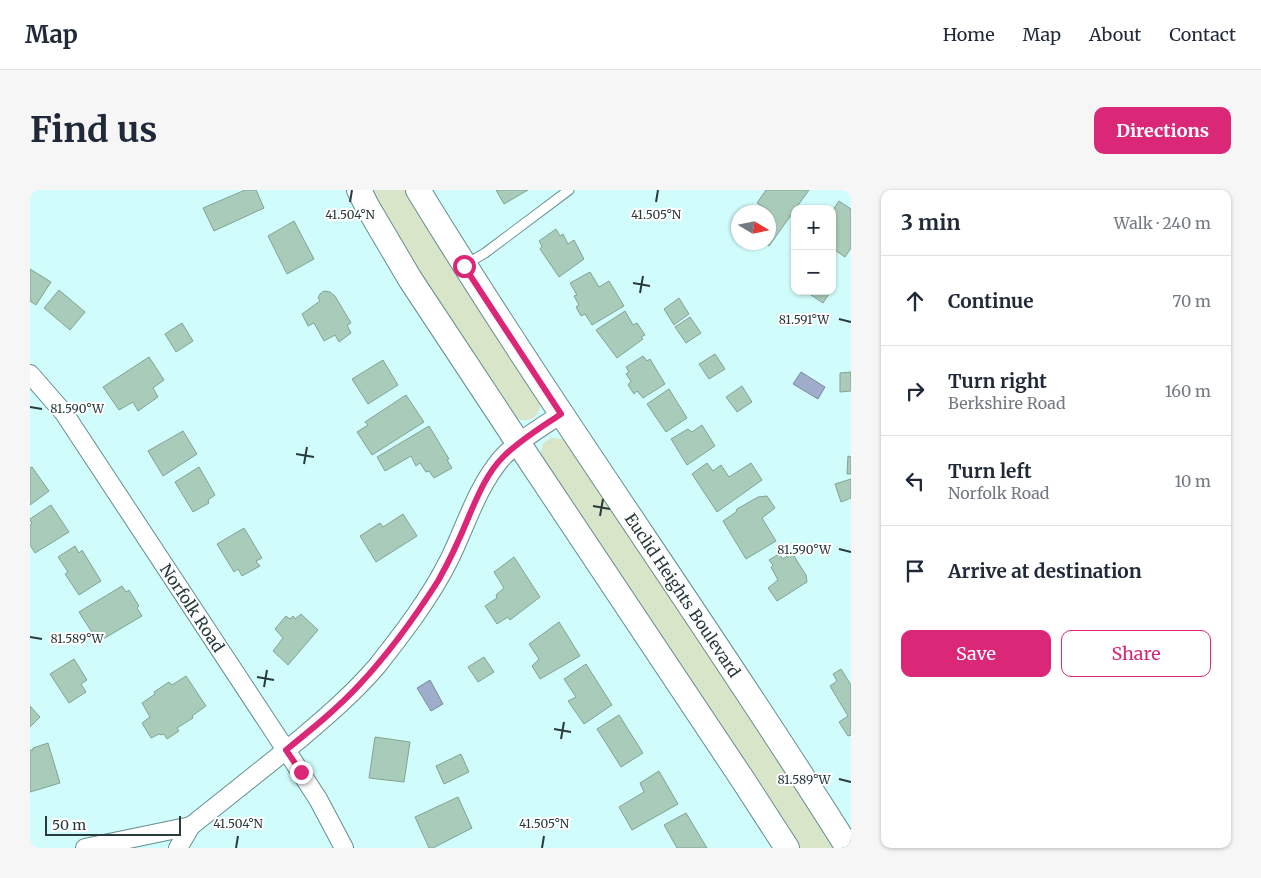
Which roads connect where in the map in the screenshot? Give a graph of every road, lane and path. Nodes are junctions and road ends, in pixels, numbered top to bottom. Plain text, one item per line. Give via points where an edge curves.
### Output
1 (359, 190) edge
2 (418, 190) edge
3 (569, 190) edge
4 (464, 266) junction
5 (30, 374) edge
6 (561, 414) junction
7 (518, 444) junction
8 (286, 750) junction
9 (191, 826) junction
10 (85, 848) edge
11 (178, 848) edge
12 (344, 848) edge
13 (787, 848) edge
14 (848, 848) edge

1 - 7 main road via 410,279
2 - 4 main road, Euclid Heights Boulevard
3 - 4 lane
4 - 6 main road, Euclid Heights Boulevard
5 - 8 street, Norfolk Road via 64,413
6 - 7 street
6 - 14 main road, Euclid Heights Boulevard via 745,687
7 - 8 street via 490,474 450,559 402,633 360,685
7 - 13 main road
8 - 9 street
8 - 12 street, Norfolk Road via 318,799
9 - 10 street
9 - 11 street

